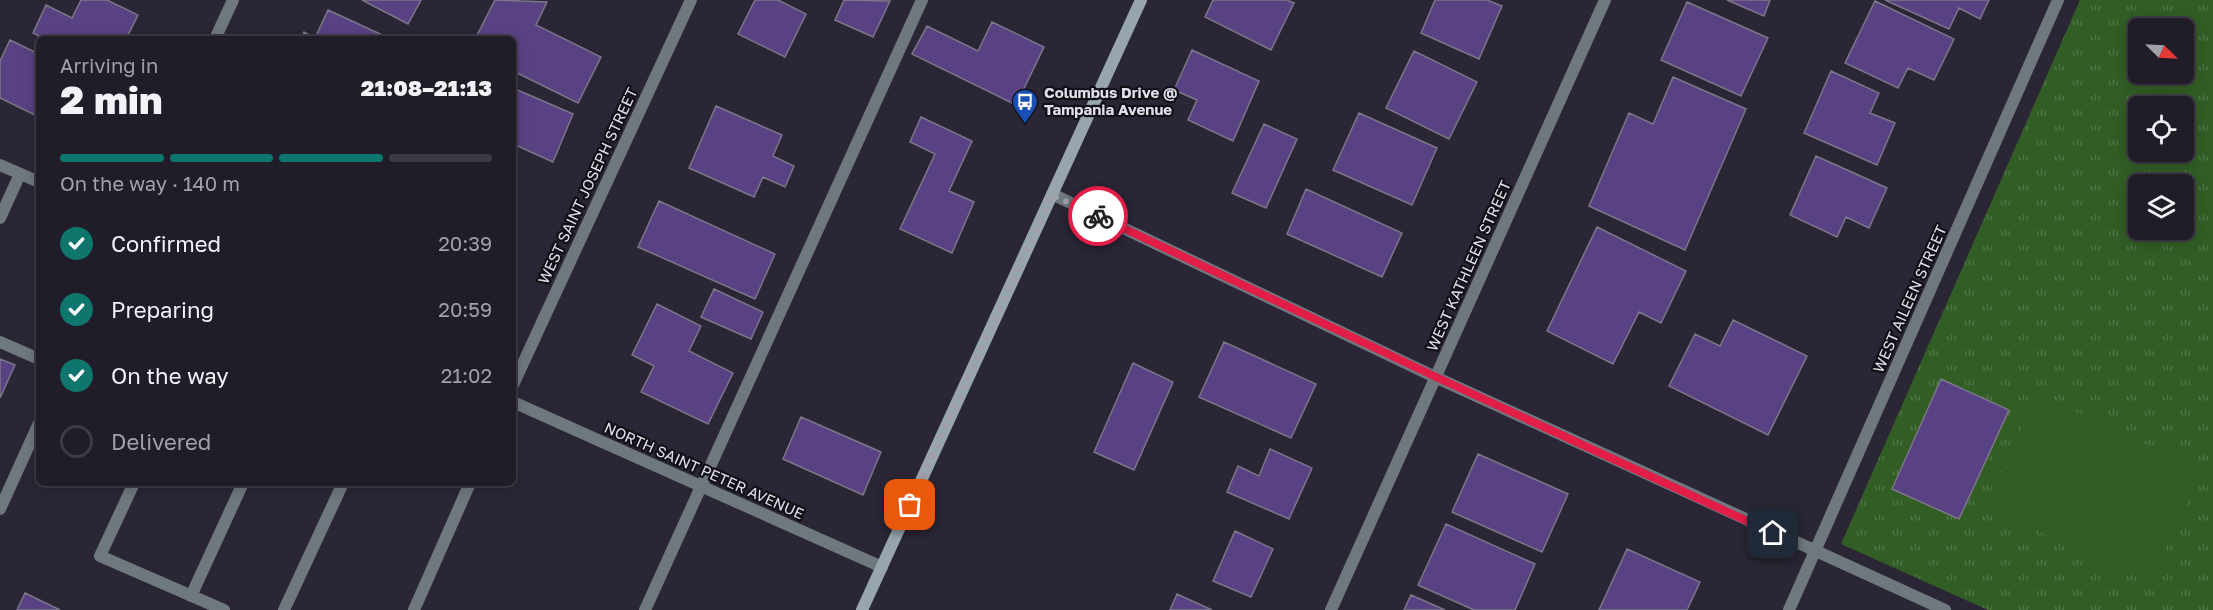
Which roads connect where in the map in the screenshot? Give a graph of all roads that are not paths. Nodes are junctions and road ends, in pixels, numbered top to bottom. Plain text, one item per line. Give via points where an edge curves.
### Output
1 (233, 0) edge
2 (691, 0) edge
3 (922, 0) edge
4 (1141, 0) edge
5 (1605, 0) edge
6 (2058, 0) edge
7 (216, 36) edge
8 (0, 165) edge
9 (20, 174) junction
10 (36, 181) edge
11 (1052, 195) junction
12 (0, 218) edge
13 (0, 342) edge
14 (36, 357) edge
15 (1436, 377) junction
16 (516, 379) edge
17 (516, 403) edge
18 (36, 430) edge
19 (133, 486) edge
20 (242, 486) edge
21 (342, 486) edge
22 (469, 486) edge
23 (702, 486) junction
24 (0, 509) edge
25 (1816, 552) junction
26 (882, 567) junction
27 (191, 596) junction
28 (224, 610) edge
29 (284, 610) edge
30 (414, 610) edge
31 (645, 610) edge
32 (862, 610) edge
33 (1331, 610) edge
34 (1789, 610) edge
35 (1945, 610) edge

1 - 7 street
2 - 16 street, WEST SAINT JOSEPH STREET
3 - 23 street
4 - 11 main road
5 - 15 street, WEST KATHLEEN STREET
6 - 25 street, WEST AILEEN STREET
8 - 9 street
9 - 10 street
9 - 12 street
11 - 15 street
11 - 26 main road
13 - 14 street
15 - 25 street
15 - 33 street, WEST KATHLEEN STREET
17 - 23 street, NORTH SAINT PETER AVENUE
18 - 24 street
19 - 27 street via 100,556
20 - 27 street
21 - 29 street
22 - 30 street
23 - 26 street, NORTH SAINT PETER AVENUE
23 - 31 street
25 - 34 street, WEST AILEEN STREET
25 - 35 street
26 - 32 main road
27 - 28 street

